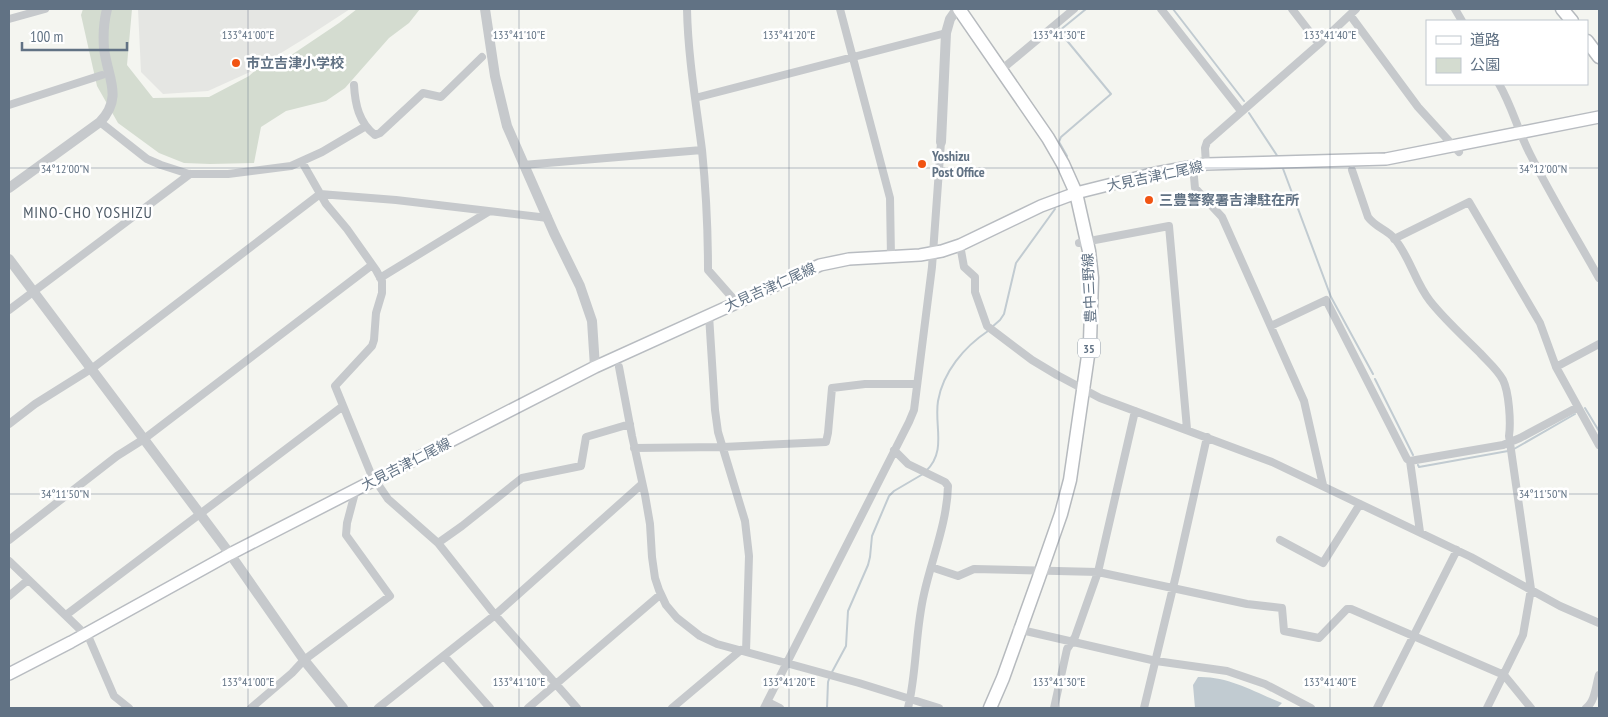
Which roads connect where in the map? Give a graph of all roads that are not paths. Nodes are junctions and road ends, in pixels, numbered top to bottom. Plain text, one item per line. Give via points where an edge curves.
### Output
1 (45, 9) edge
2 (107, 9) edge
3 (485, 9) edge
4 (688, 9) edge
5 (840, 9) edge
6 (958, 9) edge
7 (1074, 9) edge
8 (1161, 9) edge
9 (1292, 9) edge
10 (1356, 9) edge
11 (1455, 9) edge
12 (1562, 9) edge
13 (1350, 15) junction
14 (9, 19) edge
15 (1461, 20) edge
16 (1571, 20) edge
17 (946, 34) junction
18 (1588, 42) edge
19 (1319, 44) junction
20 (854, 56) junction
21 (1599, 56) edge
22 (482, 57) dead end
23 (1001, 70) junction
24 (102, 75) dead end
25 (1500, 85) edge
26 (354, 86) dead end
27 (695, 98) junction
28 (9, 105) edge
29 (1242, 111) junction
30 (1599, 117) edge
31 (100, 122) junction
32 (366, 126) junction
33 (1519, 132) junction
34 (941, 142) joint
35 (1456, 149) junction
36 (702, 150) junction
37 (302, 162) junction
38 (1206, 164) junction
39 (523, 165) junction
40 (1193, 166) junction
41 (1352, 170) dead end
42 (190, 174) junction
43 (9, 188) edge
44 (1076, 193) junction
45 (320, 194) junction
46 (488, 212) junction
47 (548, 218) junction
48 (1394, 239) junction
49 (1083, 242) junction
50 (960, 245) junction
51 (933, 253) junction
52 (891, 257) junction
53 (9, 259) edge
54 (372, 265) junction
55 (380, 278) junction
56 (1599, 278) edge
57 (34, 291) junction
58 (737, 303) junction
59 (9, 310) edge
60 (709, 315) junction
61 (1271, 326) junction
62 (1599, 344) edge
63 (594, 367) junction
64 (619, 367) dead end
65 (92, 368) junction
66 (1556, 368) junction
67 (917, 384) junction
68 (1084, 390) junction
69 (343, 406) junction
70 (1578, 407) junction
71 (1135, 411) junction
72 (9, 424) edge
73 (630, 424) junction
74 (1187, 429) junction
75 (1207, 437) junction
76 (144, 438) junction
77 (1510, 444) junction
78 (1599, 445) edge
79 (724, 447) junction
80 (634, 448) junction
81 (894, 450) junction
82 (1410, 461) junction
83 (375, 480) junction
84 (642, 484) junction
85 (1322, 485) junction
86 (356, 489) junction
87 (1360, 504) junction
88 (200, 514) junction
89 (1420, 532) junction
90 (9, 540) edge
91 (1280, 540) dead end
92 (438, 543) junction
93 (1456, 550) junction
94 (230, 554) junction
95 (9, 561) edge
96 (931, 567) junction
97 (1042, 570) junction
98 (1098, 572) junction
99 (28, 580) junction
100 (1173, 588) junction
101 (1531, 589) junction
102 (661, 594) junction
103 (9, 596) edge
104 (496, 614) junction
105 (66, 616) junction
106 (1599, 623) edge
107 (1018, 629) junction
108 (86, 634) junction
109 (1414, 637) junction
110 (1072, 642) junction
111 (744, 651) junction
112 (444, 656) junction
113 (304, 660) junction
114 (1154, 661) junction
115 (787, 662) junction
116 (9, 674) edge
117 (1599, 674) edge
118 (1504, 675) junction
119 (557, 685) junction
120 (910, 699) junction
121 (121, 702) junction
122 (766, 705) edge
123 (114, 708) edge
124 (129, 708) edge
125 (251, 708) edge
126 (343, 708) edge
127 (378, 708) edge
128 (490, 708) edge
129 (528, 708) edge
130 (577, 708) edge
131 (672, 708) edge
132 (780, 708) edge
133 (908, 708) edge
134 (939, 708) edge
135 (990, 708) edge
136 (1054, 708) edge
137 (1144, 708) edge
138 (1311, 708) edge
139 (1377, 708) edge
140 (1487, 708) edge
141 (1531, 708) edge
142 (1586, 708) edge

1 - 14 street
2 - 31 street via 104,49 113,100 109,113
3 - 39 street via 495,76 507,126
4 - 27 street via 688,44
5 - 20 street
6 - 17 street via 950,19
6 - 23 main road, 豊中三野線 / 35
7 - 23 street
8 - 29 street
9 - 19 street
10 - 13 street
11 - 15 street
12 - 16 main road
13 - 19 street
13 - 35 street via 1418,108
17 - 20 street
17 - 34 street
18 - 21 main road
19 - 29 street
20 - 27 street
20 - 52 street via 890,198
22 - 32 street via 440,97 423,93 380,133 375,135
23 - 44 main road, 豊中三野線 / 35 via 1048,138
24 - 28 street
25 - 33 street
26 - 32 street via 355,105
27 - 36 street
29 - 38 street via 1207,142
30 - 33 main road, 大見吉津仁尾線
31 - 42 street via 147,159
31 - 43 street
32 - 37 street
33 - 35 main road, 大見吉津仁尾線
33 - 56 street
34 - 51 street
35 - 38 main road, 大見吉津仁尾線 via 1386,159
36 - 39 street
36 - 58 street via 708,270
37 - 42 street via 228,174
37 - 45 street
38 - 40 main road, 大見吉津仁尾線
39 - 47 street
40 - 44 main road, 大見吉津仁尾線
40 - 61 street via 1195,188 1222,217
41 - 48 street via 1368,217
42 - 57 street
44 - 49 main road, 豊中三野線 / 35
44 - 50 main road, 大見吉津仁尾線
45 - 46 street
45 - 54 street
45 - 65 street
46 - 47 street
46 - 55 street
47 - 63 street via 580,286 592,321
48 - 66 street via 1469,202 1540,323
48 - 77 street via 1429,300 1503,380
49 - 68 main road, 豊中三野線 / 35 via 1090,263 1092,310
49 - 74 street via 1169,226
50 - 51 main road, 大見吉津仁尾線
50 - 68 street via 964,267 975,277 975,292 987,326 1032,360
51 - 52 main road, 大見吉津仁尾線
51 - 67 street
52 - 58 main road, 大見吉津仁尾線 via 849,259 820,265
53 - 57 street
54 - 55 street
54 - 76 street
55 - 69 street via 382,293 372,346 335,386
57 - 59 street
57 - 65 street
58 - 60 main road, 大見吉津仁尾線
60 - 63 main road, 大見吉津仁尾線
60 - 79 street via 715,410
61 - 82 street via 1326,300
61 - 85 street via 1304,401
62 - 66 street
63 - 83 main road, 大見吉津仁尾線
64 - 73 street
65 - 72 street
65 - 76 street
66 - 70 street
67 - 79 street via 832,388 826,442
67 - 81 street via 914,410
68 - 71 street
68 - 97 main road, 豊中三野線 / 35 via 1070,480
69 - 83 street
69 - 88 street
70 - 77 street
70 - 78 street
71 - 74 street
71 - 98 street
73 - 80 street
73 - 92 street via 586,437 581,466 522,478
74 - 75 street
75 - 85 street
75 - 100 street
76 - 88 street
76 - 90 street
77 - 82 street
77 - 101 street
79 - 80 street
79 - 111 street via 745,521 749,556
80 - 84 street
81 - 96 street via 908,464 948,486 942,528
81 - 115 street
82 - 89 street
83 - 86 main road, 大見吉津仁尾線
83 - 92 street via 388,499
84 - 102 street via 655,578
84 - 104 street
85 - 87 street
86 - 94 main road, 大見吉津仁尾線
86 - 113 street via 346,535 390,596
87 - 89 street
87 - 91 street via 1323,563
88 - 94 street
88 - 105 street
89 - 93 street
92 - 104 street
93 - 101 street
93 - 109 street
94 - 108 main road, 大見吉津仁尾線
94 - 113 street
95 - 99 street
96 - 97 street via 958,576 974,569
96 - 120 street via 924,595
97 - 98 street
97 - 107 main road, 豊中三野線 / 35
98 - 100 street
98 - 110 street
99 - 103 street
99 - 105 street
100 - 109 street via 1282,608 1284,631 1319,638 1347,609 1351,609
100 - 114 street
101 - 106 street
101 - 118 street via 1522,635
102 - 111 street via 677,618 700,636
102 - 119 street
104 - 112 street
104 - 119 street
105 - 108 street
107 - 110 street
107 - 135 main road, 豊中三野線 / 35 via 1004,678
108 - 116 main road, 大見吉津仁尾線
108 - 121 street via 114,696
109 - 118 street
109 - 139 street
110 - 114 street
110 - 136 street via 1067,649
111 - 115 street
111 - 131 street
112 - 127 street
112 - 128 street
113 - 125 street
113 - 126 street
114 - 137 street
114 - 138 street via 1227,671 1265,684
115 - 120 street
115 - 122 street
117 - 142 street via 1592,702
118 - 140 street
118 - 141 street
119 - 129 street
119 - 130 street
120 - 133 street
120 - 134 street
121 - 123 street
121 - 124 street
122 - 132 street

